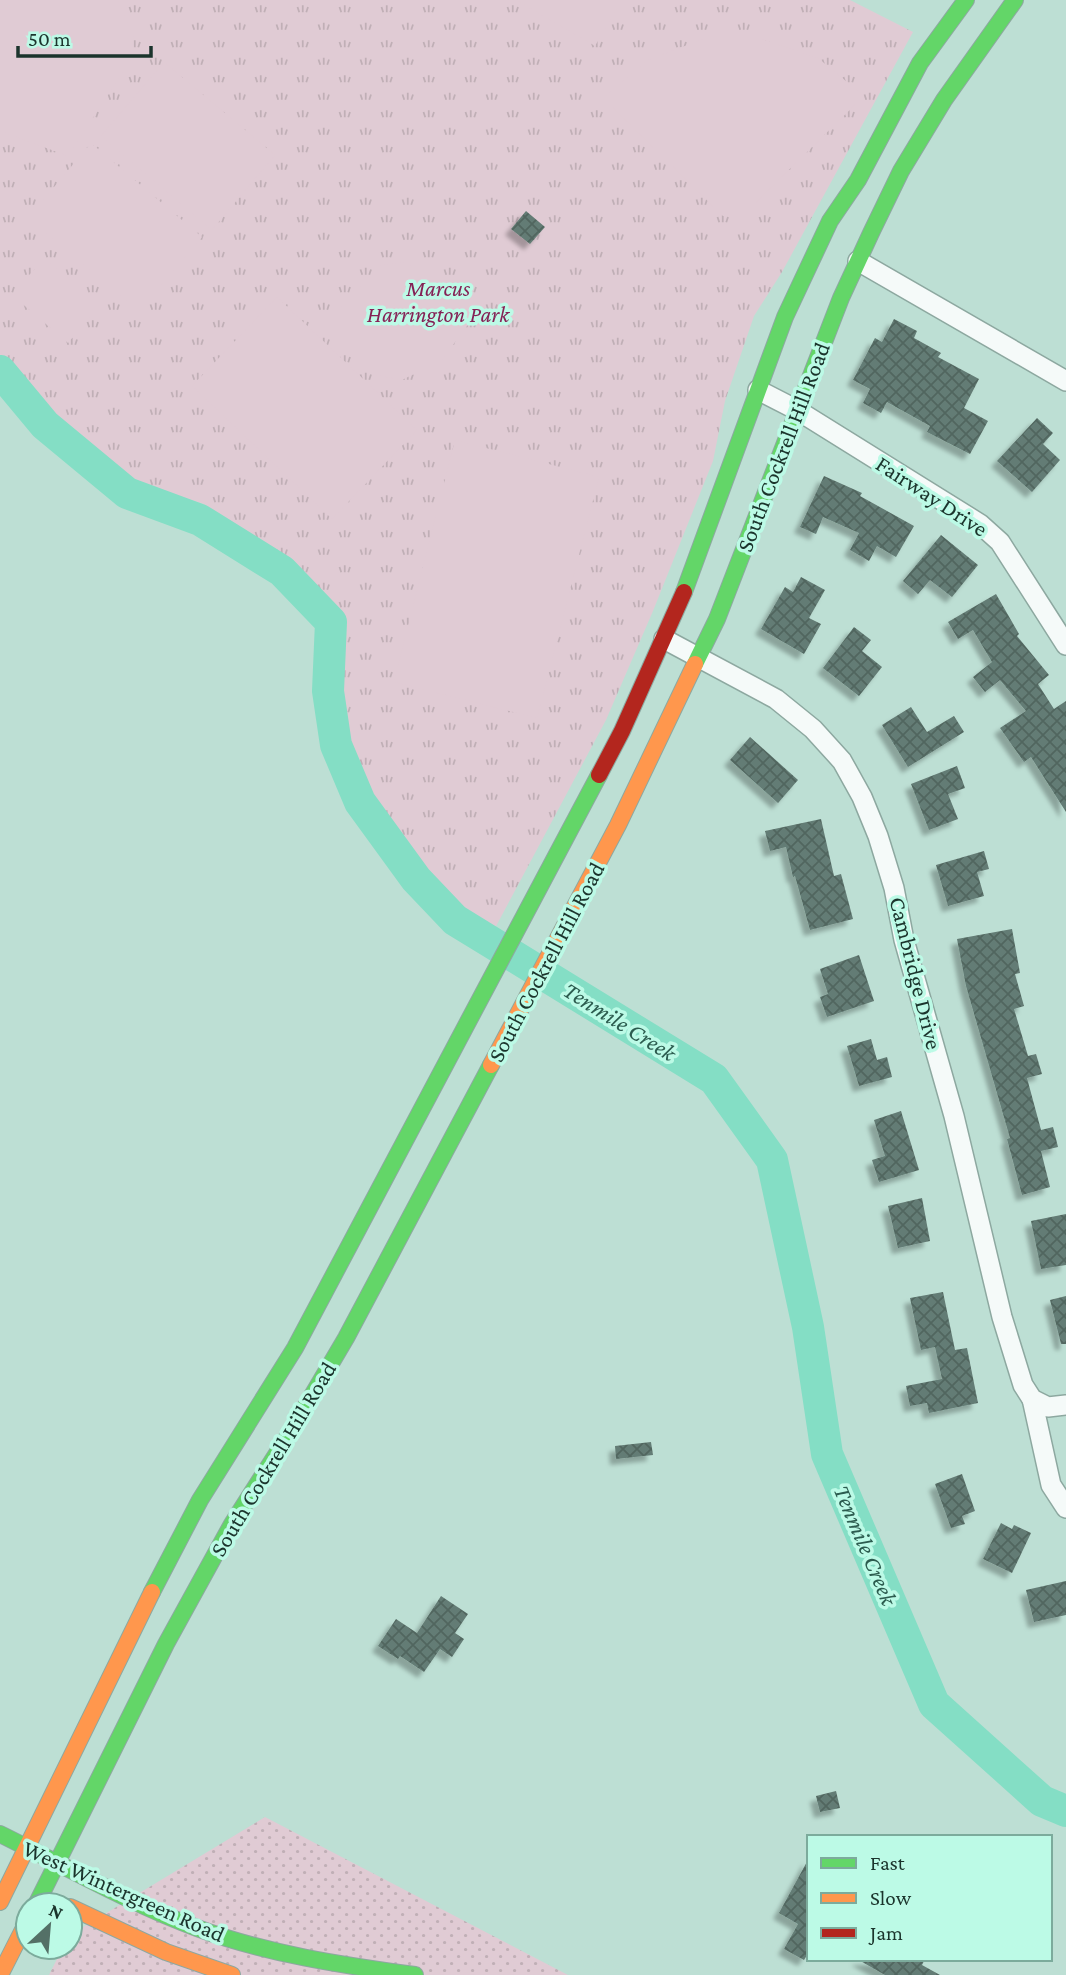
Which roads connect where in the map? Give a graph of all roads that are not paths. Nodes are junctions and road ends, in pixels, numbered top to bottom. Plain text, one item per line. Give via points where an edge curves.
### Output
1 (966, 0) edge
2 (1015, 0) edge
3 (858, 261) junction
4 (1066, 382) edge
5 (758, 390) junction
6 (797, 410) junction
7 (740, 441) junction
8 (768, 456) junction
9 (664, 639) junction
10 (1066, 645) edge
11 (699, 657) junction
12 (311, 1359) junction
13 (1032, 1399) junction
14 (1066, 1405) edge
15 (1066, 1508) edge
16 (0, 1834) edge
17 (27, 1847) junction
18 (56, 1862) junction
19 (24, 1887) edge
20 (0, 1902) edge
21 (84, 1914) edge
22 (14, 1948) edge
23 (0, 1975) edge
24 (232, 1975) edge
25 (415, 1975) edge

1 - 5 main road, South Cockrell Hill Road via 920,63 858,180 830,221 785,317
2 - 3 main road, South Cockrell Hill Road via 944,100 901,171
3 - 4 street
3 - 6 main road, South Cockrell Hill Road
5 - 6 street, Fairway Drive
5 - 7 main road, South Cockrell Hill Road
6 - 8 main road, South Cockrell Hill Road
6 - 10 street, Fairway Drive via 980,524 1000,542
7 - 8 main road
7 - 9 main road, South Cockrell Hill Road
8 - 11 main road, South Cockrell Hill Road via 717,619
9 - 11 street, Cambridge Drive
9 - 12 main road, South Cockrell Hill Road via 622,732 459,1041
11 - 12 main road, South Cockrell Hill Road via 580,900 495,1059
11 - 13 street, Cambridge Drive via 776,699 813,729 842,761 862,797 894,888 1002,1317 1023,1385
12 - 17 main road, South Cockrell Hill Road via 184,1529
12 - 18 main road, South Cockrell Hill Road
13 - 14 street via 1048,1407
13 - 15 street, Cambridge Drive via 1051,1485
16 - 17 main road, West Wintergreen Road
17 - 18 main road, West Wintergreen Road
17 - 19 main road, South Cockrell Hill Road
18 - 19 main road, South Cockrell Hill Road
18 - 25 main road, West Wintergreen Road via 168,1916 226,1938 326,1963
19 - 20 main road, South Cockrell Hill Road
21 - 24 main road, West Wintergreen Road via 166,1952
22 - 23 main road

